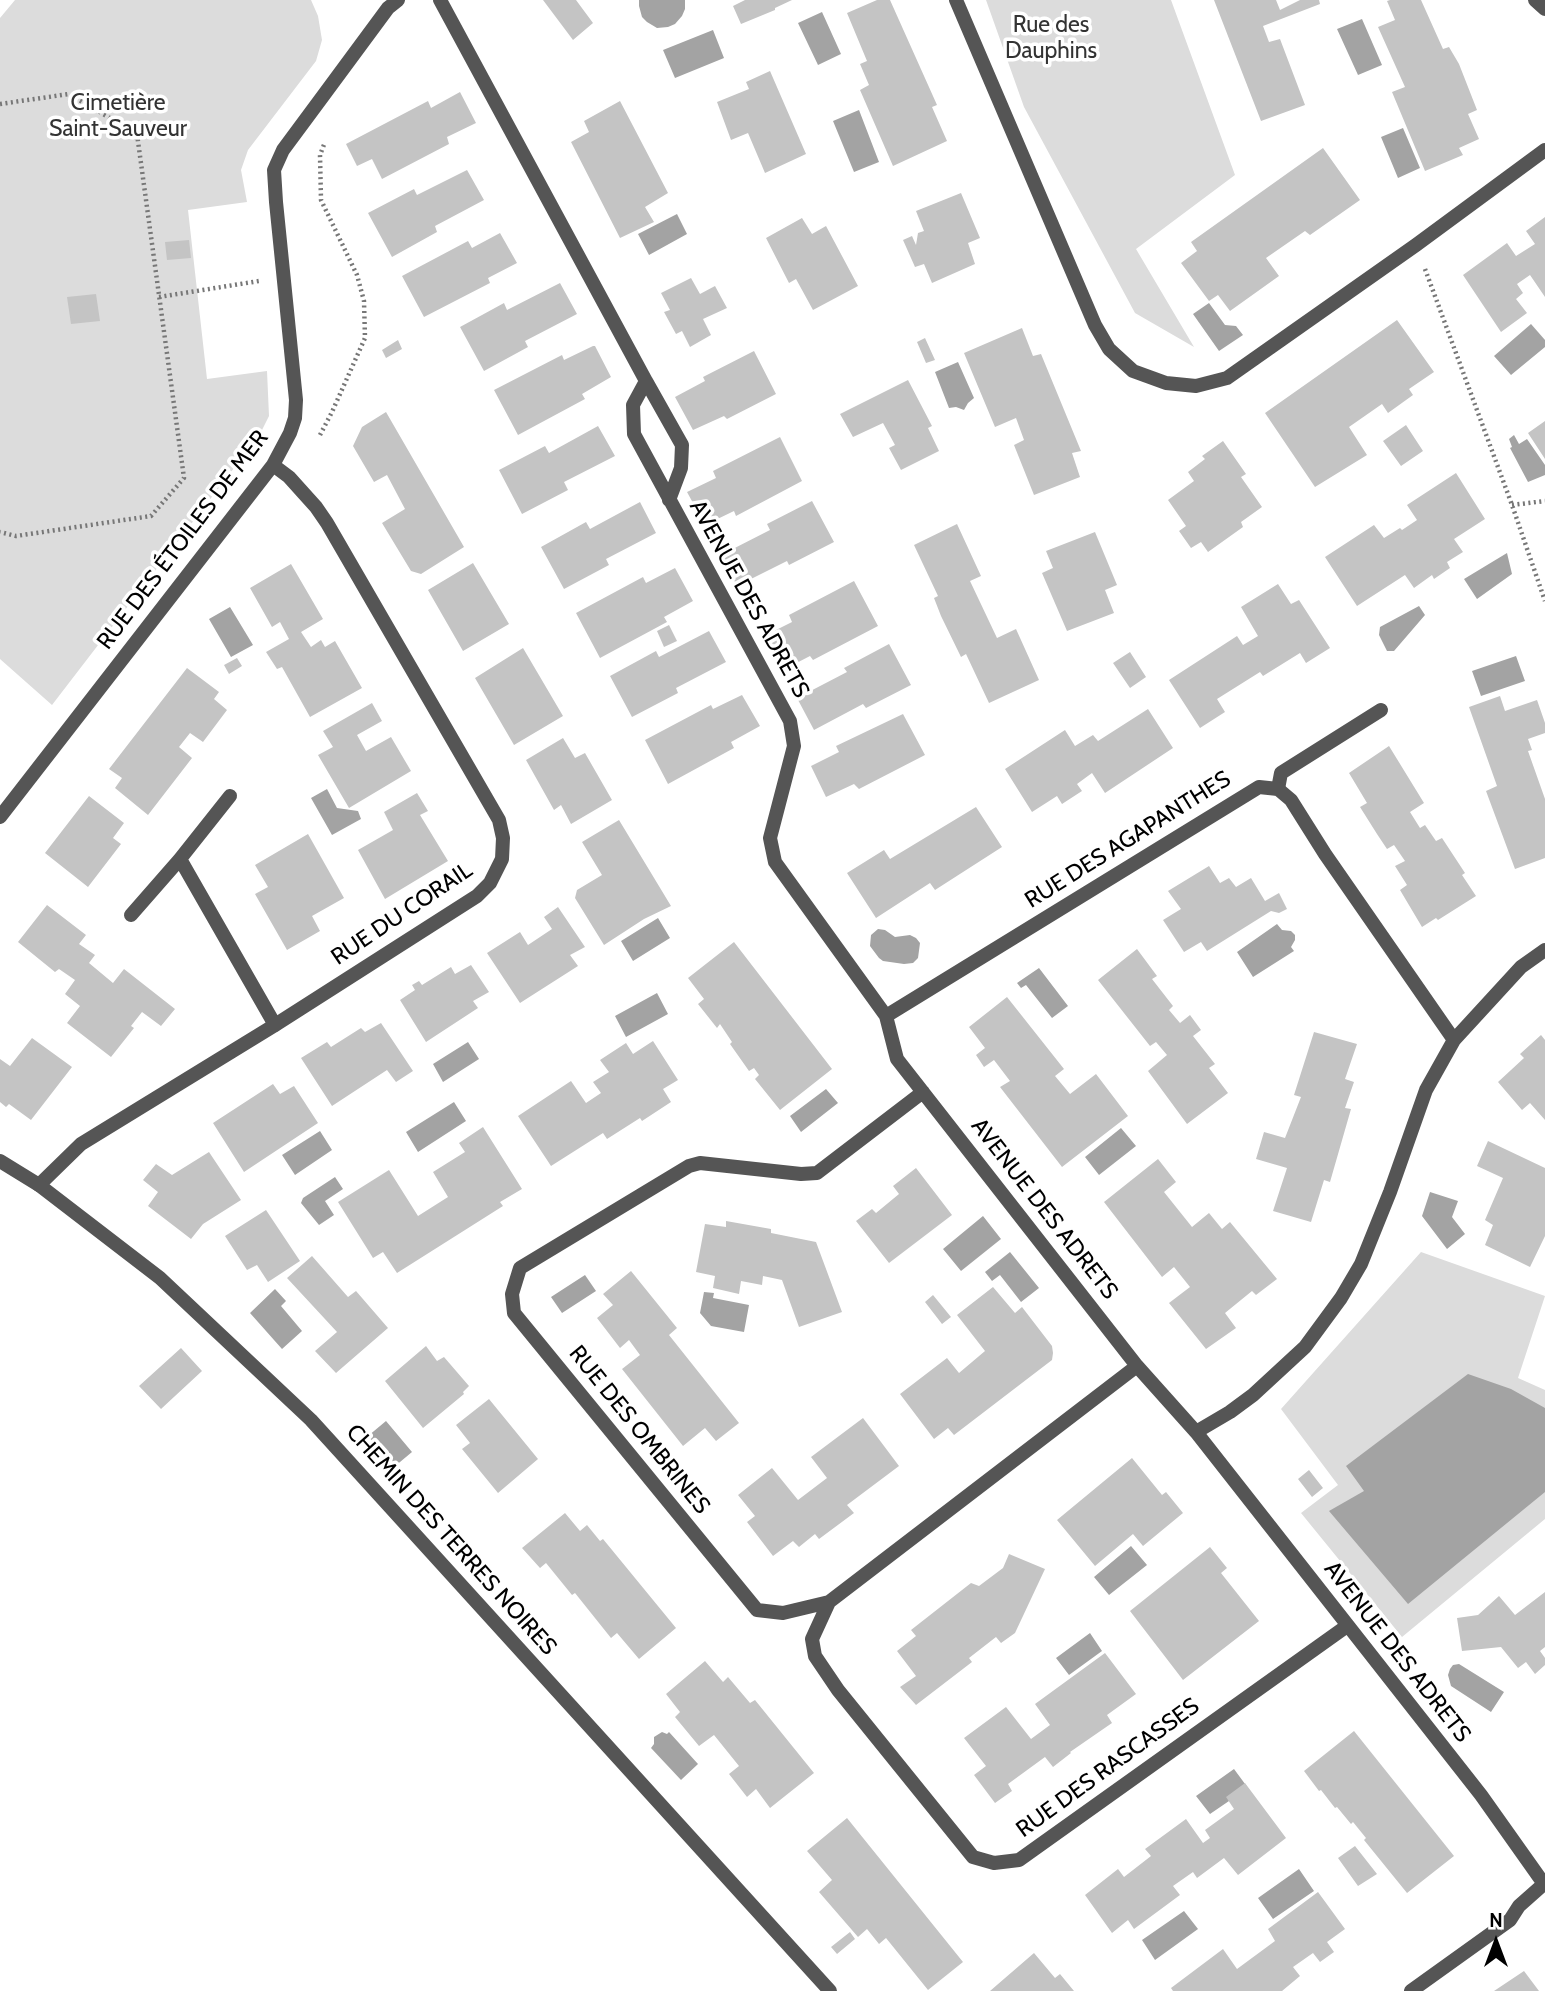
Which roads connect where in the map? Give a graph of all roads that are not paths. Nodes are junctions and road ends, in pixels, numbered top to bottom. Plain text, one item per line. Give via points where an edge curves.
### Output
1 (440, 0) edge
2 (956, 0) edge
3 (1535, 0) edge
4 (388, 3) edge
5 (1545, 9) edge
6 (1545, 150) edge
7 (646, 382) junction
8 (274, 465) junction
9 (669, 500) junction
10 (1381, 710) dead end
11 (1278, 789) junction
12 (230, 796) dead end
13 (0, 817) edge
14 (180, 859) junction
15 (131, 915) dead end
16 (1545, 950) edge
17 (886, 1016) junction
18 (275, 1025) junction
19 (1454, 1041) junction
20 (923, 1092) junction
21 (0, 1161) edge
22 (39, 1185) junction
23 (1137, 1366) junction
24 (1196, 1432) junction
25 (829, 1602) junction
26 (1347, 1626) junction
27 (1544, 1884) edge
28 (830, 1991) edge
29 (1411, 1991) edge

1 - 7 street, AVENUE DES ADRETS
2 - 6 street via 1095,325 1109,349 1133,370 1167,383 1196,386 1227,378
3 - 5 street
4 - 8 street, RUE DES ÉTOILES DE MER via 283,150 274,170 296,400 290,433
7 - 9 street, AVENUE DES ADRETS via 682,445 681,468
7 - 9 street, AVENUE DES ADRETS via 633,405 634,434
8 - 13 street, RUE DES ÉTOILES DE MER
8 - 18 street, RUE DU CORAIL via 327,523 499,820 503,838 502,859 477,896
9 - 17 street, AVENUE DES ADRETS via 790,721 794,746 770,838 775,862
10 - 11 street via 1281,773
11 - 17 street, RUE DES AGAPANTHES via 1259,787
11 - 19 street via 1291,800
12 - 14 street
14 - 15 street
14 - 18 street
16 - 19 street via 1521,967
17 - 20 street, AVENUE DES ADRETS via 897,1059
18 - 22 street, RUE DU CORAIL via 81,1144
19 - 24 street via 1426,1090 1361,1264 1341,1298 1305,1347 1253,1395
20 - 23 street, AVENUE DES ADRETS
20 - 25 street, RUE DES OMBRINES via 817,1173 700,1163 689,1166 520,1268 512,1294 513,1313 757,1610 783,1614
21 - 22 street, CHEMIN DES TERRES NOIRES
22 - 28 street, CHEMIN DES TERRES NOIRES via 160,1278 311,1420
23 - 24 street, AVENUE DES ADRETS
23 - 25 street, RUE DES OMBRINES
24 - 26 street, AVENUE DES ADRETS
25 - 26 street, RUE DES RASCASSES via 812,1639 815,1656 973,1857 994,1863 1019,1860
26 - 27 street, AVENUE DES ADRETS via 1481,1795
27 - 29 street via 1510,1920

